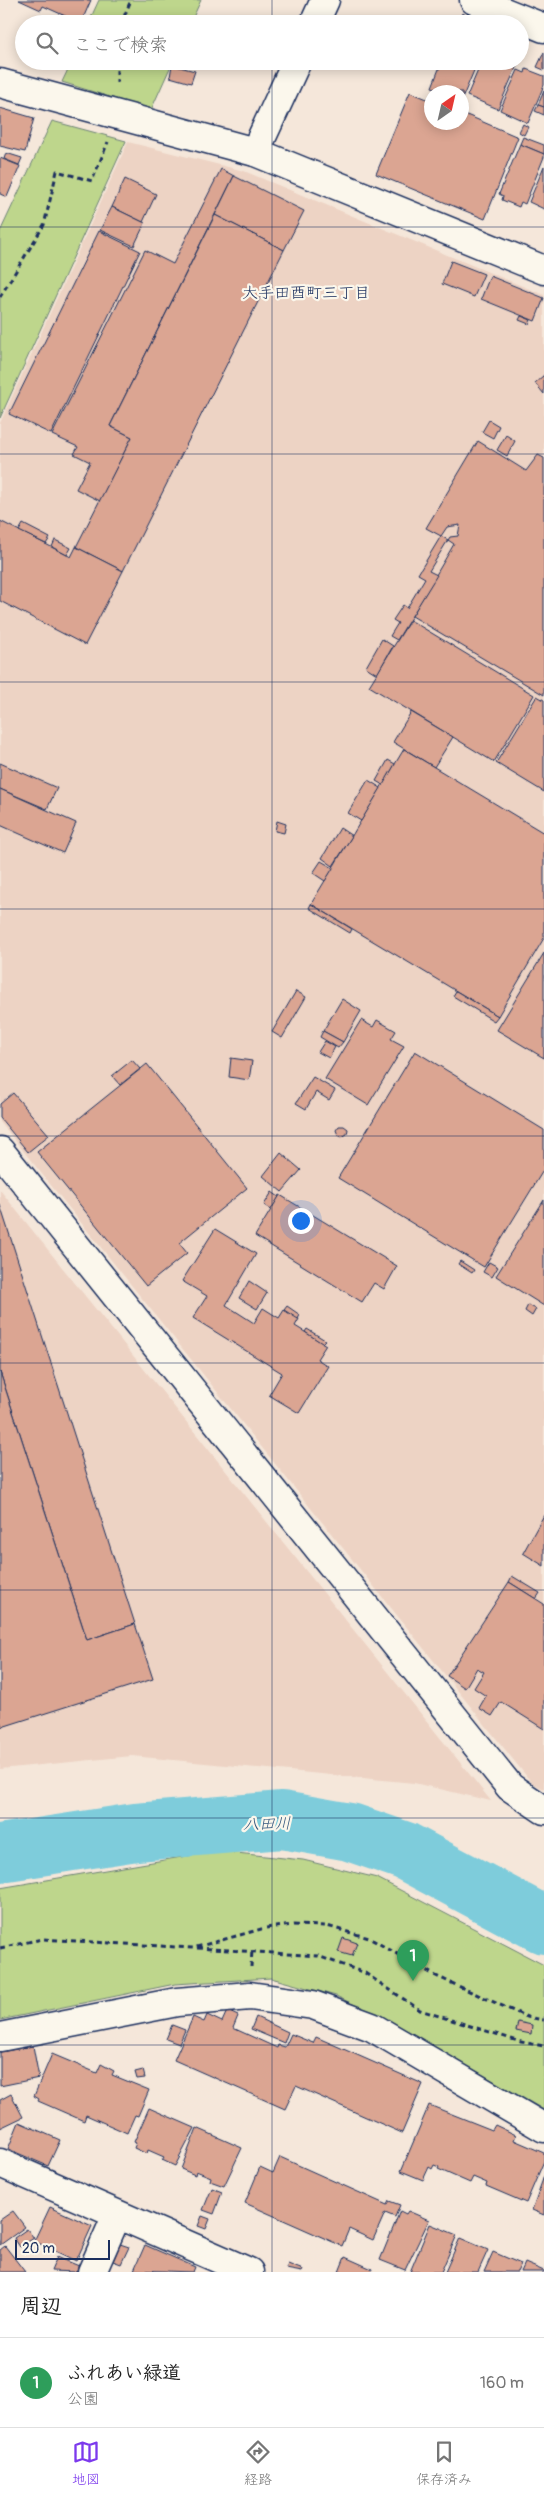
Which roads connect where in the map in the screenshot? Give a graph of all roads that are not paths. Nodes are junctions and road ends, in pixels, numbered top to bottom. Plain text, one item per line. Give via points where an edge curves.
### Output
1 (325, 0) edge
2 (474, 0) edge
3 (318, 15) edge
4 (512, 15) edge
5 (529, 22) edge
6 (544, 28) edge
7 (293, 70) edge
8 (0, 84) edge
9 (255, 152) junction
10 (544, 270) edge
11 (0, 1151) edge
12 (544, 1810) edge
13 (0, 2037) edge
14 (544, 2128) edge
15 (0, 2163) edge
16 (117, 2215) junction
17 (92, 2272) edge
18 (249, 2272) edge

1 - 3 street
2 - 4 street
5 - 6 street
7 - 9 street
8 - 9 street
9 - 10 street
11 - 12 street via 510,1786
13 - 14 street via 176,2002 250,1996 313,2005 372,2027
15 - 16 street
16 - 17 street
16 - 18 street

